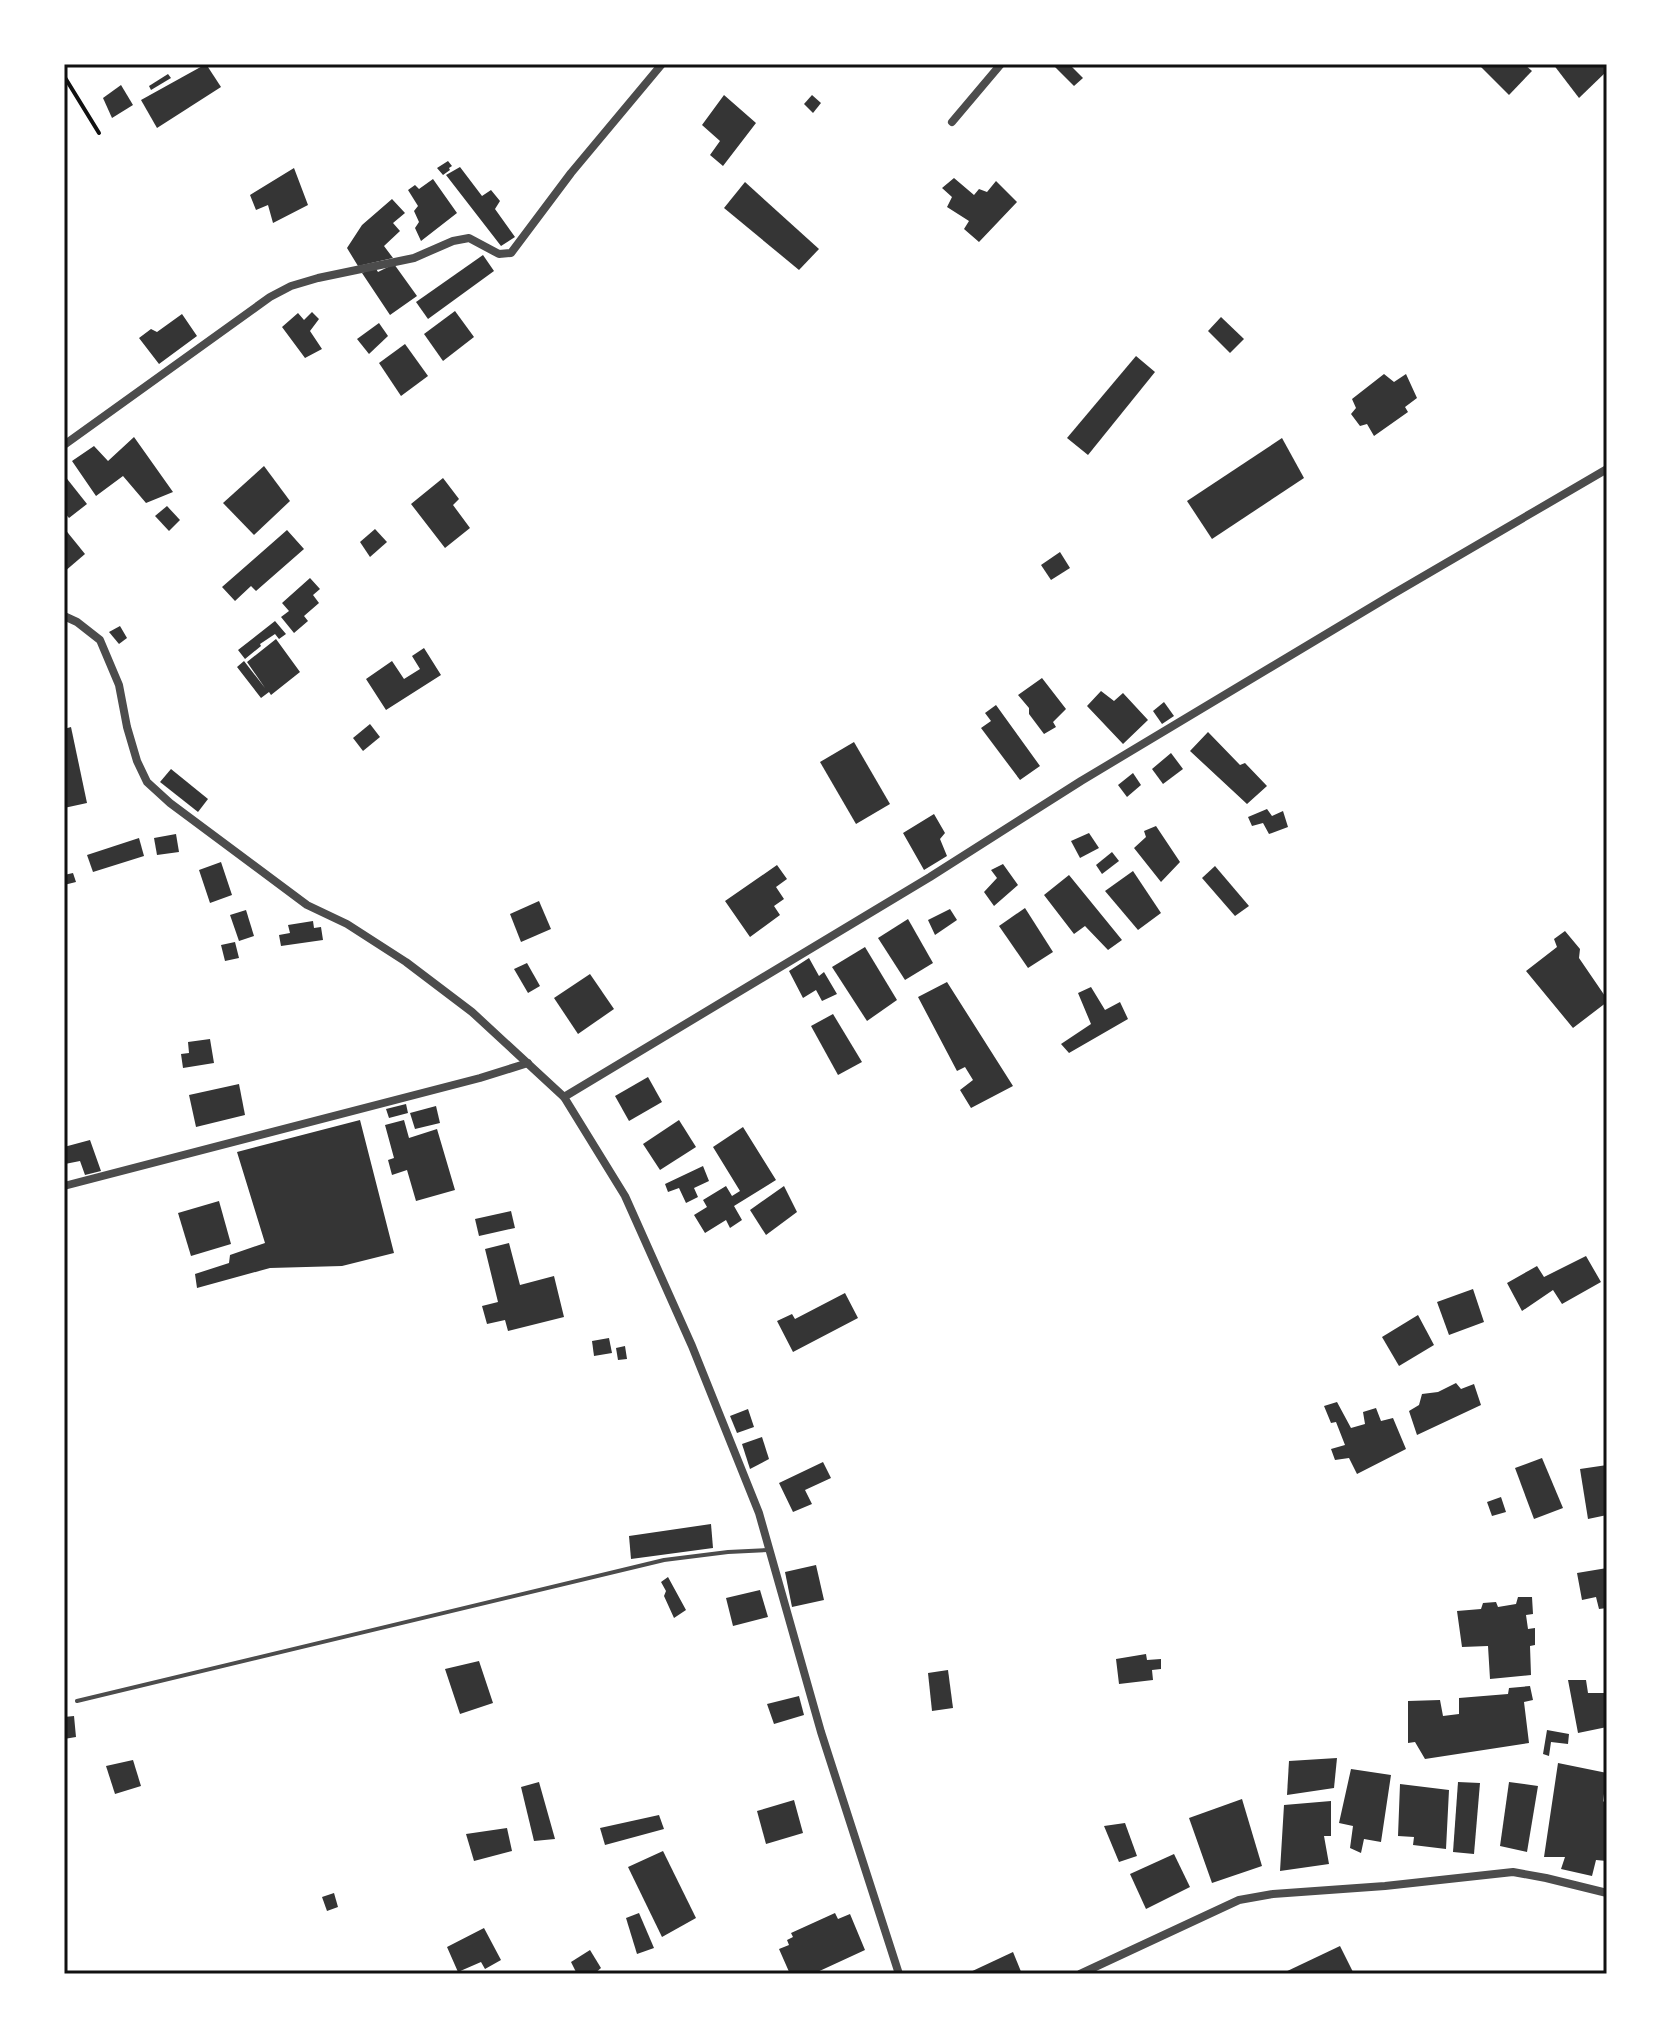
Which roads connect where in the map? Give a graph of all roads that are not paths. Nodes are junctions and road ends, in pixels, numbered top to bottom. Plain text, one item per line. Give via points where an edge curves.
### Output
1 (662, 64) edge
2 (1001, 64) edge
3 (952, 122) dead end
4 (64, 445) edge
5 (1607, 469) edge
6 (64, 616) edge
7 (528, 1063) junction
8 (564, 1097) junction
9 (64, 1186) edge
10 (769, 1550) junction
11 (77, 1701) dead end
12 (1607, 1893) edge
13 (899, 1974) edge
14 (1080, 1974) edge

1 - 4 street via 511,253 499,254 469,238 414,258 291,286
2 - 3 street
5 - 8 street via 1109,764
6 - 7 street via 100,640 147,782 307,905 406,962
7 - 8 street
7 - 9 street
8 - 10 street via 625,1196 668,1291 759,1513
10 - 11 lane via 664,1560
10 - 13 street
12 - 14 street via 1513,1872 1273,1894 1239,1900

